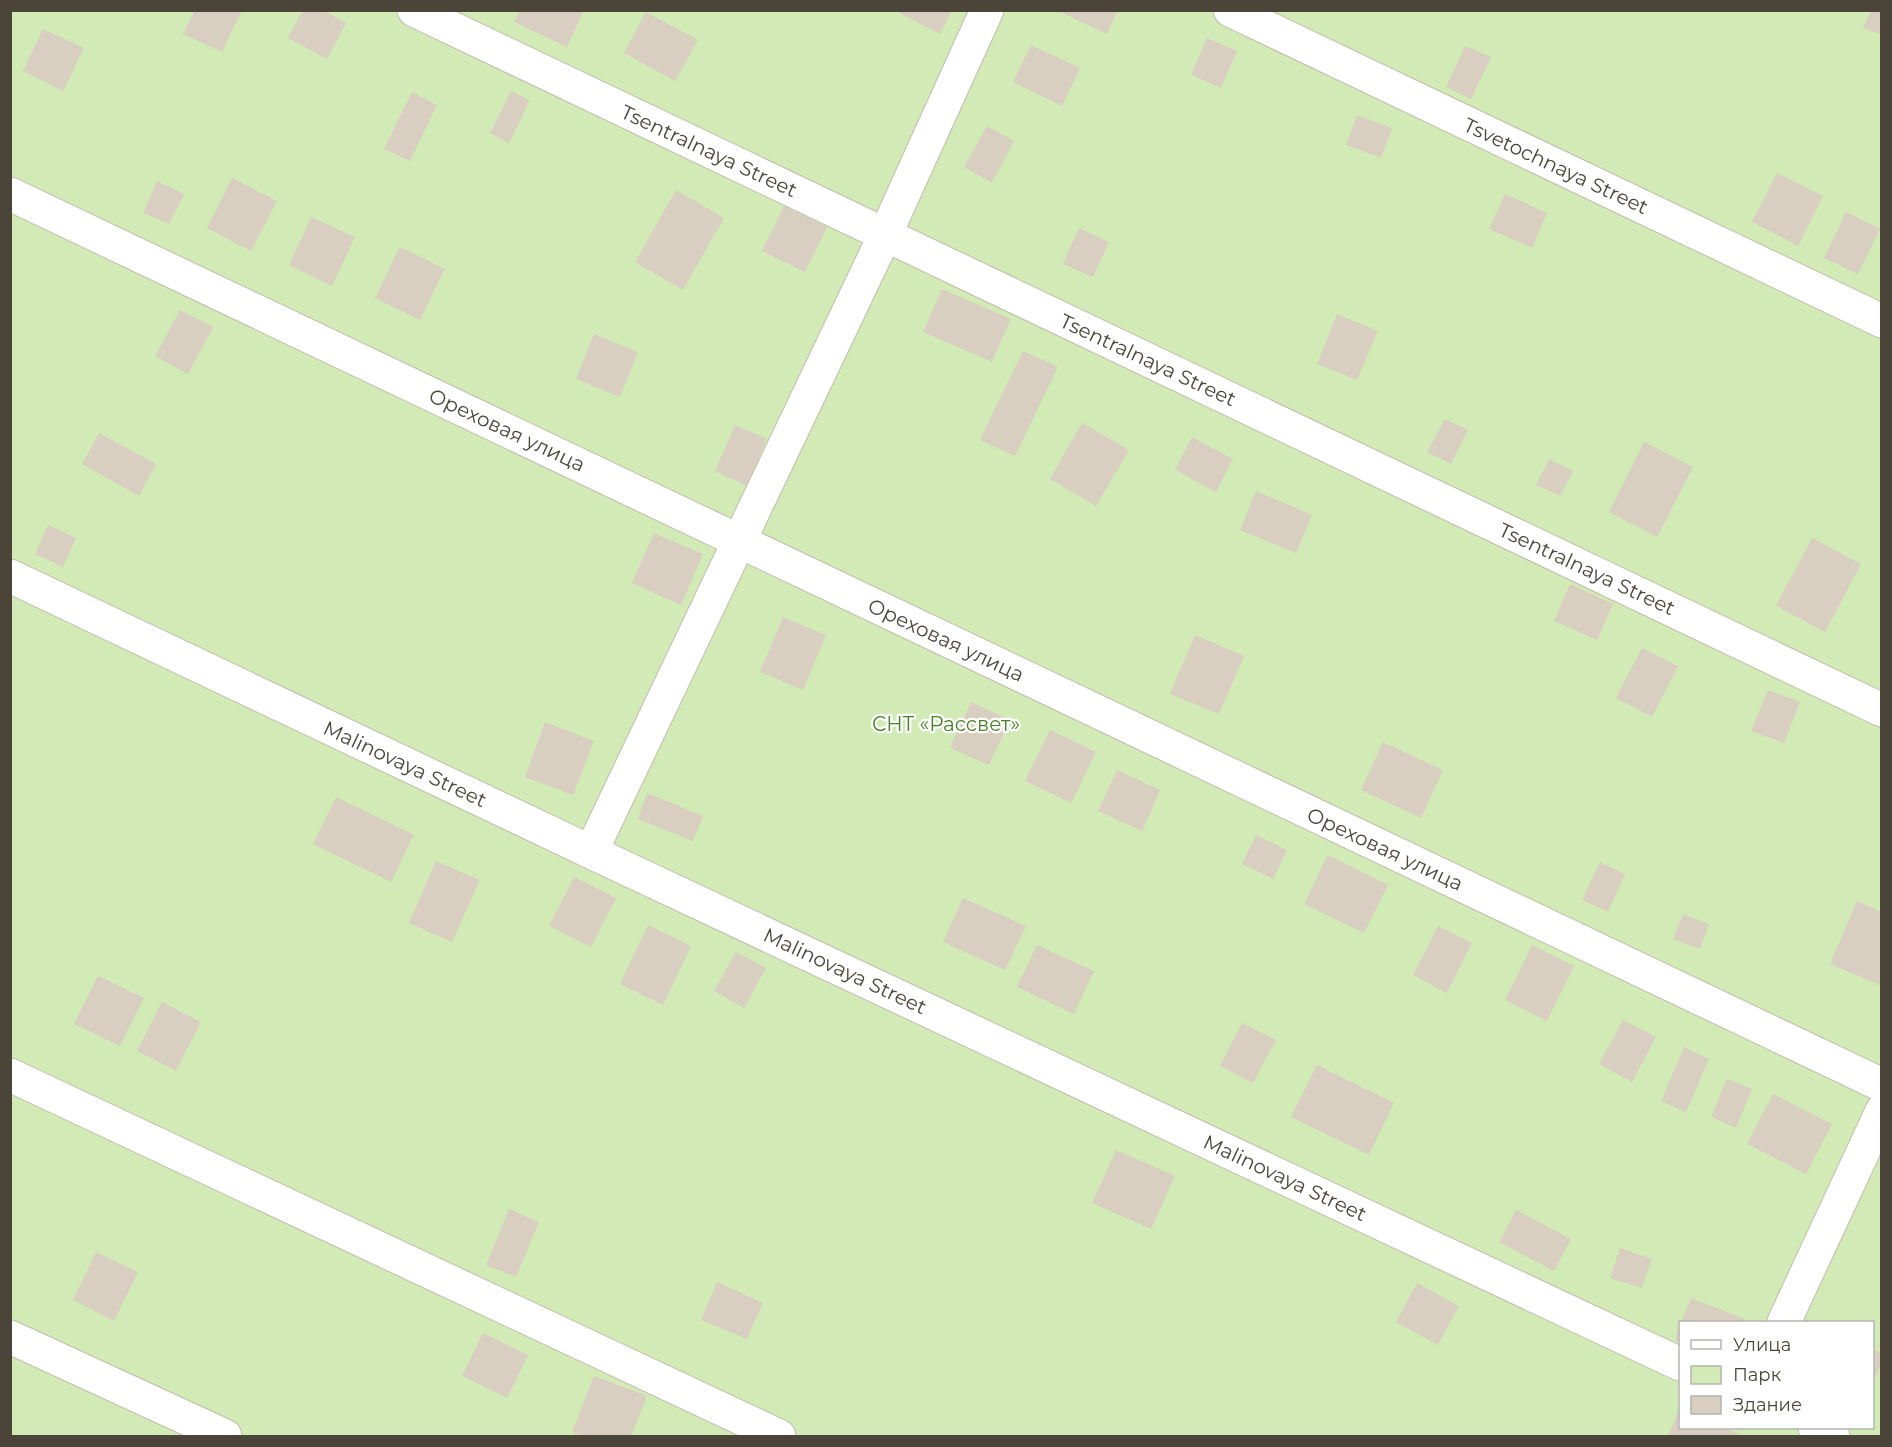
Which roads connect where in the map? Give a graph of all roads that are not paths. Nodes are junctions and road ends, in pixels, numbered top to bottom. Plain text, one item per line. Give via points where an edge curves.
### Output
1 (414, 10) edge
2 (987, 10) edge
3 (1230, 10) edge
4 (10, 194) edge
5 (885, 235) junction
6 (1881, 321) edge
7 (740, 542) junction
8 (10, 576) edge
9 (1881, 710) edge
10 (591, 852) junction
11 (10, 1075) edge
12 (1881, 1086) edge
13 (1881, 1111) edge
14 (1785, 1321) edge
15 (10, 1337) edge
16 (1679, 1364) edge
17 (1817, 1429) edge
18 (225, 1437) edge
19 (779, 1437) edge
20 (1833, 1437) edge

1 - 5 street, Tsentralnaya Street
2 - 5 street
3 - 6 street, Tsvetochnaya Street
4 - 7 street, Ореховая улица
5 - 7 street
5 - 9 street, Tsentralnaya Street
7 - 10 street
7 - 12 street, Ореховая улица
8 - 10 street, Malinovaya Street
10 - 16 street, Malinovaya Street
11 - 19 street
13 - 14 street
15 - 18 street
17 - 20 street

